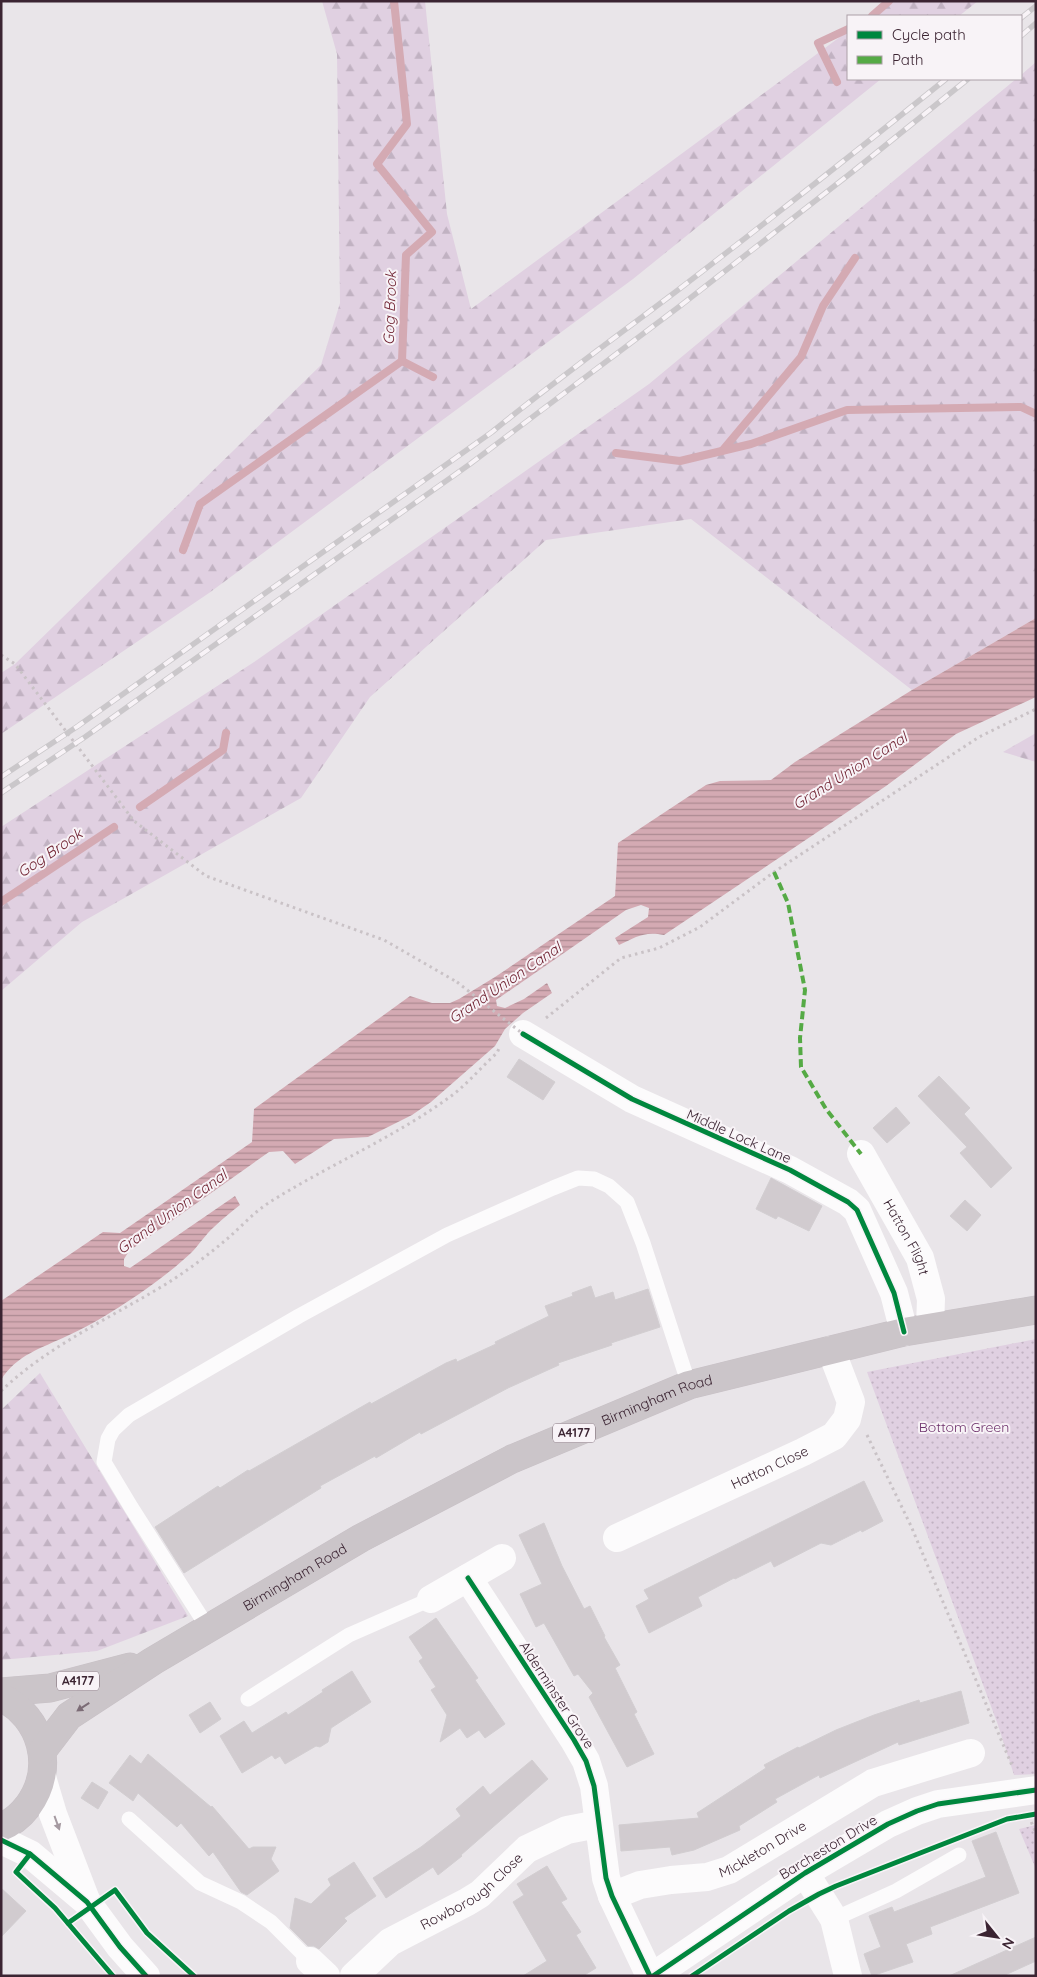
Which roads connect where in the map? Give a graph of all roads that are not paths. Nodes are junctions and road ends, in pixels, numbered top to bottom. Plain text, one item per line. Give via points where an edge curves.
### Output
1 (523, 1034) road end
2 (861, 1154) dead end
3 (1036, 1310) edge
4 (917, 1330) junction
5 (831, 1350) junction
6 (689, 1385) junction
7 (617, 1538) dead end
8 (502, 1558) dead end
9 (468, 1578) junction
10 (431, 1599) joint
11 (208, 1628) junction
12 (153, 1661) junction
13 (1, 1692) edge
14 (1, 1697) edge
15 (248, 1699) dead end
16 (43, 1750) junction
17 (971, 1753) dead end
18 (903, 1773) junction
19 (42, 1777) junction
20 (1028, 1803) edge
21 (917, 1811) junction
22 (129, 1819) dead end
23 (598, 1824) junction
24 (1, 1827) edge
25 (1, 1840) edge
26 (959, 1855) dead end
27 (805, 1873) junction
28 (612, 1896) junction
29 (86, 1902) junction
30 (834, 1919) junction
31 (318, 1968) edge
32 (146, 1976) edge
33 (354, 1976) edge
34 (652, 1976) edge
35 (848, 1976) edge

1 - 4 street, Middle Lock Lane via 632,1099 790,1170 848,1202 857,1210 894,1293
2 - 4 street, Hatton Flight via 920,1258 931,1299
3 - 4 highway, Birmingham Road / A4177
4 - 5 highway, Birmingham Road / A4177
5 - 6 highway, Birmingham Road / A4177
5 - 7 street, Hatton Close via 851,1402 847,1420 834,1436
6 - 11 highway, Birmingham Road / A4177 via 512,1459 362,1538
6 - 11 lane via 627,1202 609,1186 594,1179 578,1178 447,1235 129,1415 113,1430 104,1462
8 - 9 street
9 - 10 street
9 - 23 street, Alderminster Grove via 586,1761 594,1786
10 - 15 lane via 349,1634
11 - 12 highway, Birmingham Road / A4177
12 - 13 highway, Birmingham Road / A4177 via 50,1688
12 -> 16 highway, Birmingham Road / A4177 via 69,1716
14 - 16 highway via 29,1718
16 - 19 highway
17 - 18 street, Mickleton Drive
18 - 21 street
18 - 28 street, Mickleton Drive via 873,1783 729,1870 708,1877 640,1885
19 - 24 highway via 35,1796 23,1813
19 -> 29 street
20 - 21 street, Barcheston Drive via 958,1800
21 - 27 street, Barcheston Drive via 859,1840
22 - 31 lane via 200,1883 241,1902 271,1922
23 - 28 street, Alderminster Grove
23 - 33 street, Rowborough Close via 567,1830 527,1848 480,1894 390,1942
25 - 29 street via 30,1854
26 - 30 lane via 896,1891
27 - 30 street
27 - 34 street, Barcheston Drive
28 - 34 street, Alderminster Grove
29 - 32 street
30 - 35 street

